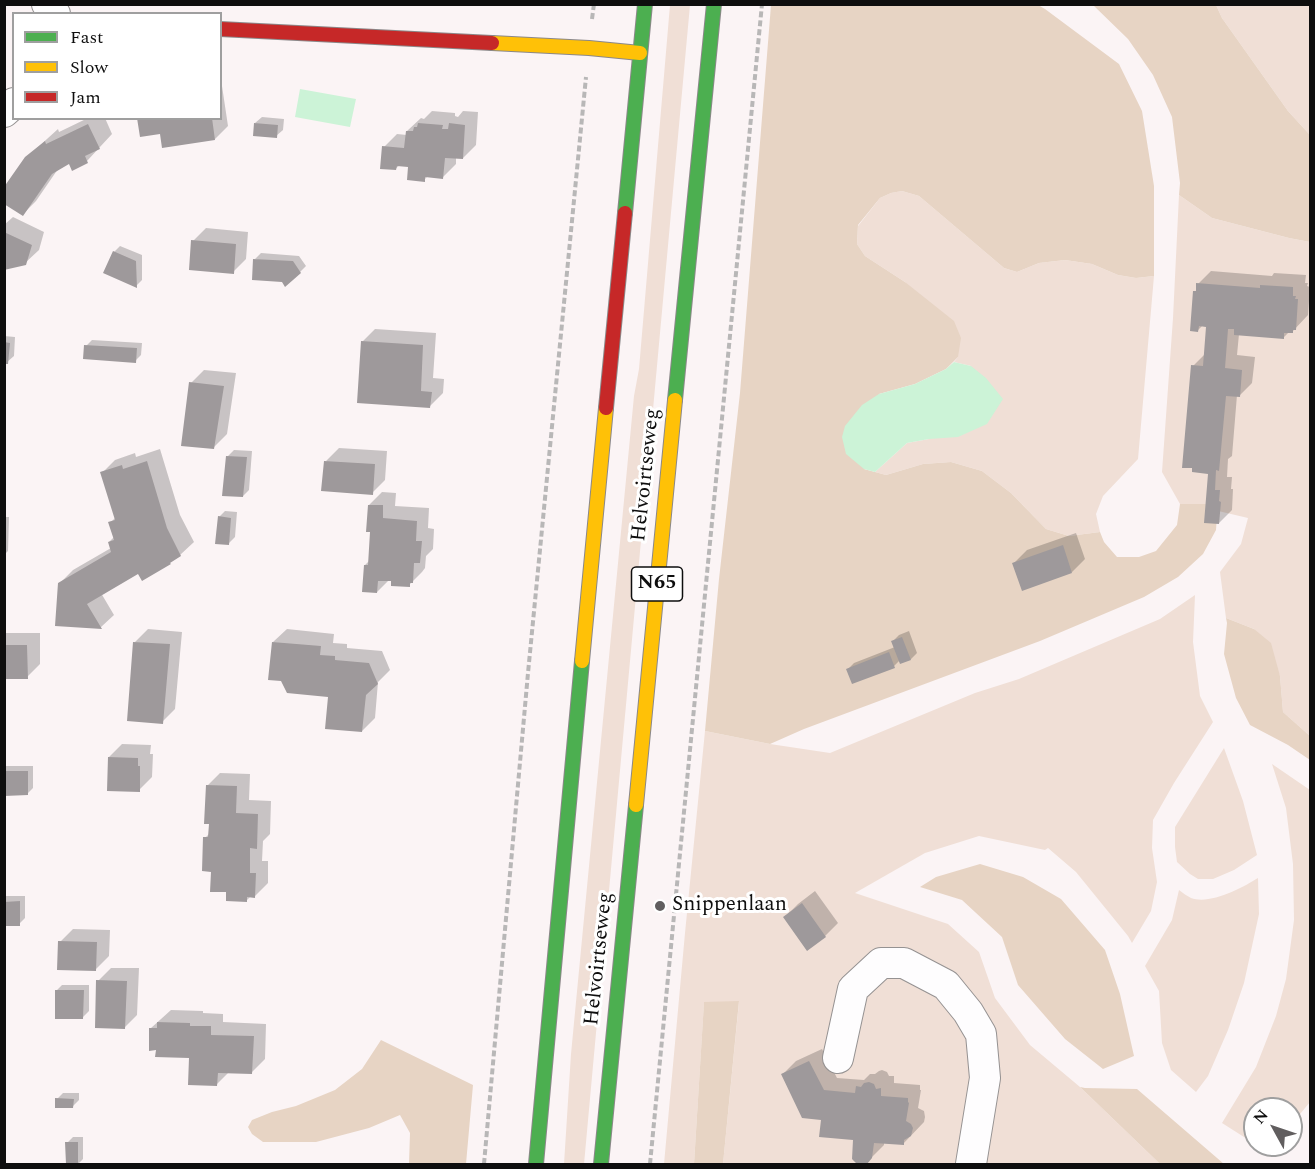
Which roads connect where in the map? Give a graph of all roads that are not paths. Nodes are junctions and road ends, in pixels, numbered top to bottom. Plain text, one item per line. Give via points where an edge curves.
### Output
1 (645, 4) edge
2 (714, 4) edge
3 (222, 29) edge
4 (640, 53) junction
5 (838, 1058) dead end
6 (536, 1164) edge
7 (601, 1164) edge
8 (971, 1164) edge

1 - 4 main road
2 - 7 main road, Helvoirtseweg / N65
3 - 4 main road
4 - 6 main road
5 - 8 street via 853,989 881,963 904,963 946,985 981,1034 985,1078

